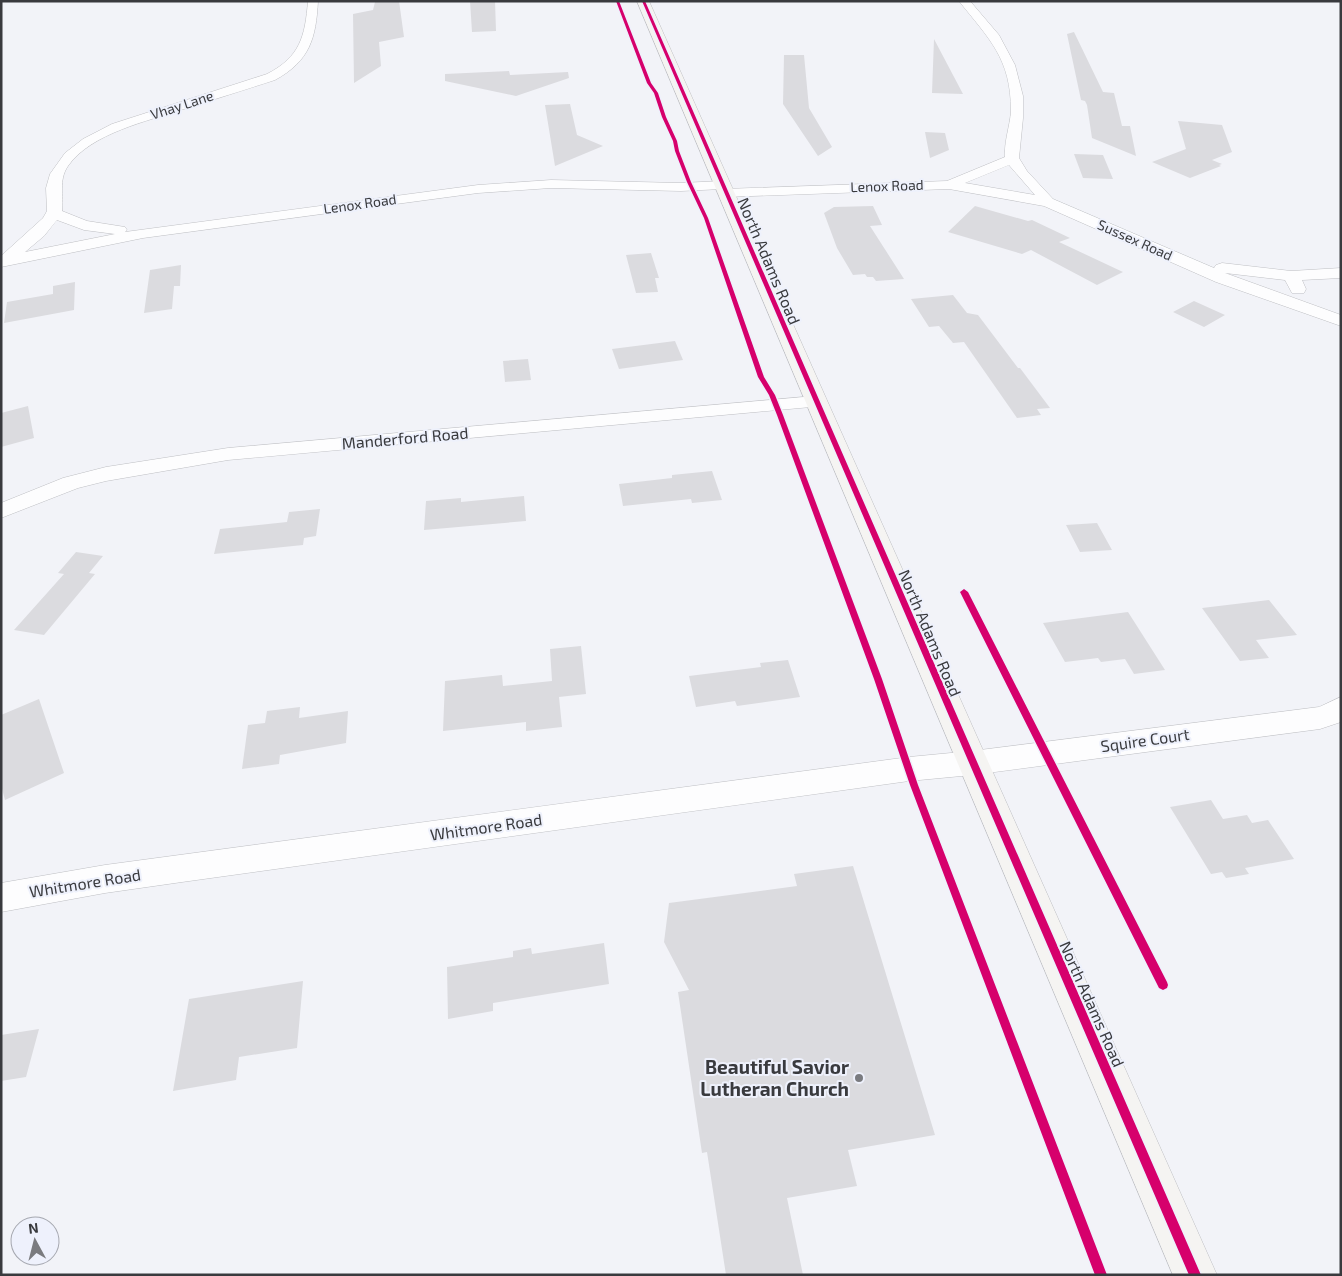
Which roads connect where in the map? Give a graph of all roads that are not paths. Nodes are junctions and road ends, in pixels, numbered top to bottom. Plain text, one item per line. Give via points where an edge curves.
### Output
1 (313, 1) edge
2 (643, 1) edge
3 (964, 1) edge
4 (1012, 158) junction
5 (949, 185) junction
6 (724, 189) junction
7 (1048, 202) junction
8 (54, 213) junction
9 (143, 233) junction
10 (3, 262) edge
11 (1191, 265) junction
12 (1341, 273) edge
13 (1291, 276) junction
14 (1307, 309) junction
15 (1341, 321) edge
16 (815, 402) junction
17 (1, 511) edge
18 (1334, 716) edge
19 (972, 763) junction
20 (1, 898) edge
21 (1195, 1275) edge

1 - 8 street, Vhay Lane via 306,43 292,65 271,77 138,119 90,140 69,158 56,177
2 - 6 street, North Adams Road
3 - 4 street via 996,38 1012,73 1017,107
4 - 5 street
4 - 7 street, Sussex Road
5 - 6 street, Lenox Road
5 - 7 street, Lenox Road
6 - 9 street, Lenox Road via 576,184 501,187
6 - 16 street, North Adams Road
7 - 11 street, Sussex Road
8 - 9 street via 84,225
8 - 10 street
9 - 10 street, Lenox Road
11 - 13 street
11 - 14 street, Sussex Road
12 - 13 street
13 - 14 street
14 - 15 street, Sussex Road
16 - 17 street, Manderford Road via 228,454 106,474 71,483
16 - 19 street, North Adams Road
18 - 19 street, Squire Court
19 - 20 street, Whitmore Road via 106,879
19 - 21 street, North Adams Road

